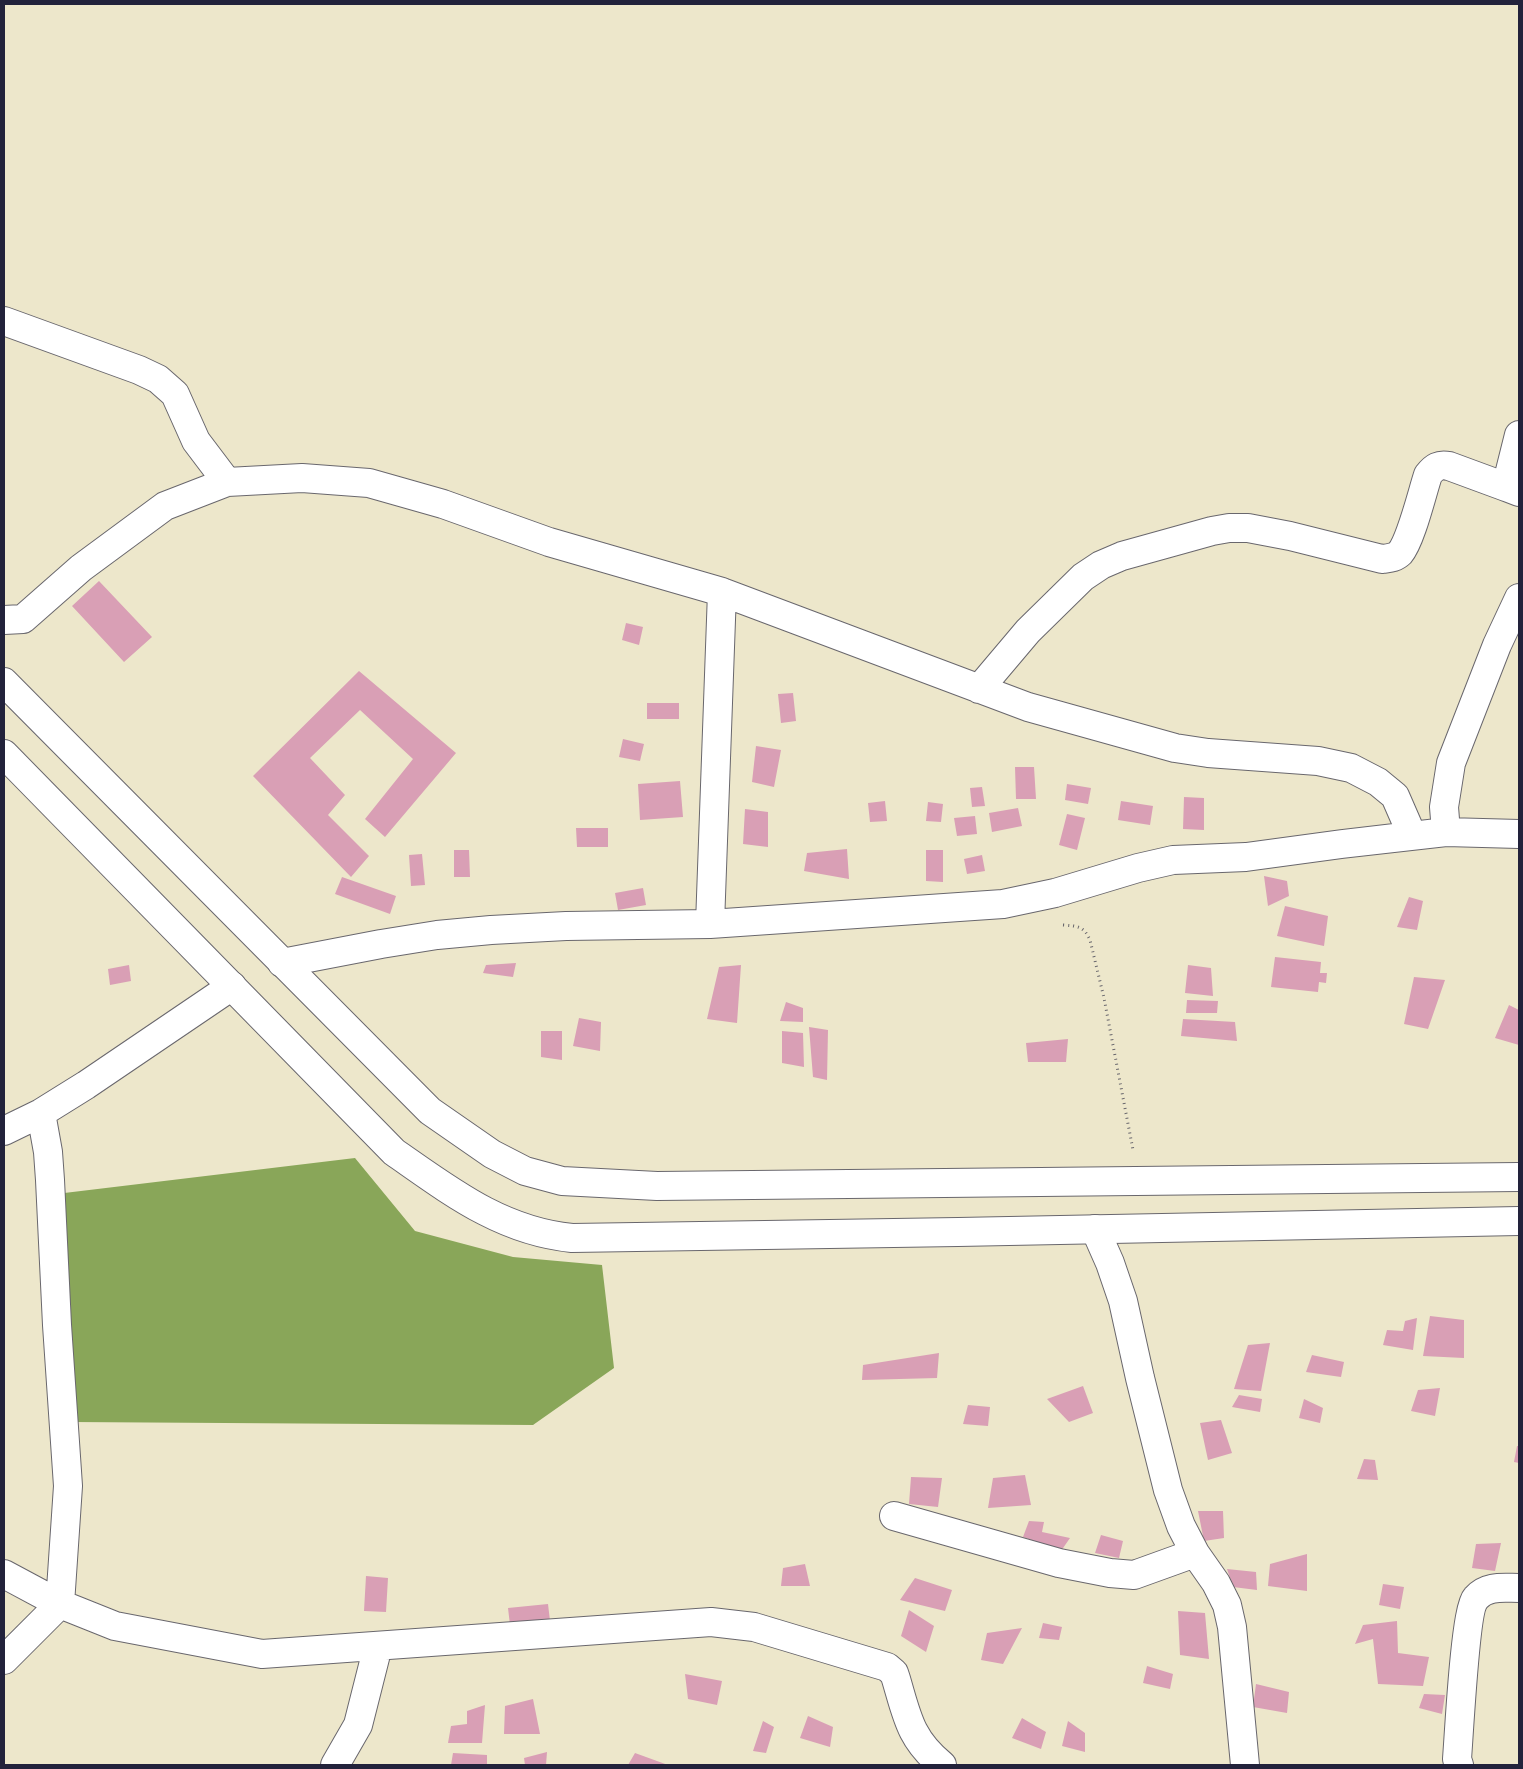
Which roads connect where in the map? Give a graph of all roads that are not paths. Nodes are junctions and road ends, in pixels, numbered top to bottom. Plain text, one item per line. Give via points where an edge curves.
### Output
1 (4, 321) edge
2 (1519, 435) edge
3 (227, 482) junction
4 (1513, 489) edge
5 (722, 592) junction
6 (1519, 598) edge
7 (4, 620) edge
8 (4, 682) edge
9 (979, 689) junction
10 (4, 754) edge
11 (1446, 832) junction
12 (1519, 834) edge
13 (1412, 835) junction
14 (710, 924) junction
15 (282, 963) junction
16 (232, 986) junction
17 (42, 1113) junction
18 (4, 1131) edge
19 (1519, 1177) edge
20 (1519, 1221) edge
21 (1095, 1229) junction
22 (894, 1516) dead end
23 (1194, 1554) junction
24 (4, 1574) edge
25 (1519, 1588) edge
26 (60, 1604) junction
27 (378, 1646) junction
28 (4, 1660) edge
29 (335, 1765) edge
30 (942, 1765) edge
31 (1245, 1765) edge
32 (1459, 1765) edge

1 - 3 street via 158,379 175,394 196,441
2 - 4 street
3 - 5 street via 302,478 369,483 443,504 549,542
3 - 7 street via 165,506 81,568 23,619
4 - 9 street via 1449,466 1436,467 1428,475 1406,540 1399,554 1391,558 1382,559 1248,528 1212,531 1122,556 1083,577 1028,631
5 - 9 street
5 - 14 street
6 - 11 street via 1451,763 1444,807
8 - 15 street
9 - 13 street via 1028,707 1175,748 1318,760 1351,768 1378,782 1395,796
10 - 16 street
11 - 12 street
11 - 13 street
13 - 14 street via 1246,857 1173,860 1003,904
14 - 15 street via 491,930 437,935
15 - 19 street via 430,1111 492,1154 525,1171 562,1181 657,1186
16 - 17 street
16 - 21 street via 394,1152 496,1218 534,1231 572,1238
17 - 18 street
17 - 26 street via 50,1180 68,1486
20 - 21 street
21 - 23 street via 1123,1301 1168,1490
22 - 23 street via 1059,1563 1110,1573 1134,1575
23 - 31 street via 1216,1583 1227,1605 1232,1627
24 - 26 street
25 - 32 street via 1491,1589 1474,1600 1465,1655
26 - 27 street via 115,1626 262,1654
26 - 28 street
27 - 29 street via 358,1725
27 - 30 street via 711,1622 754,1627 887,1667 894,1673 916,1739

